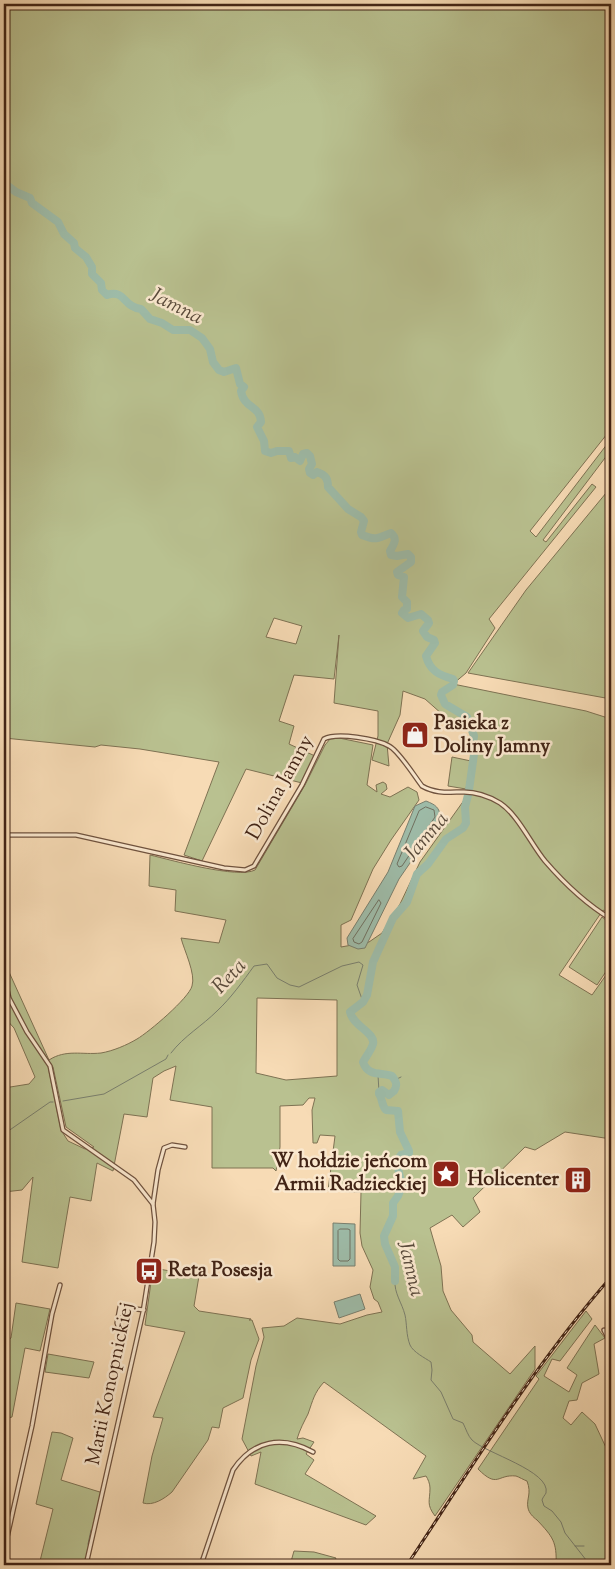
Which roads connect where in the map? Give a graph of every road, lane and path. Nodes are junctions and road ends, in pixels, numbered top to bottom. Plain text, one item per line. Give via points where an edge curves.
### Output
1 (4, 835) edge
2 (611, 919) edge
3 (4, 977) edge
4 (185, 1147) dead end
5 (154, 1204) junction
6 (60, 1285) dead end
7 (144, 1310) junction
8 (120, 1329) dead end
9 (604, 1330) dead end
10 (611, 1344) edge
11 (313, 1452) dead end
12 (4, 1551) edge
13 (86, 1565) edge
14 (201, 1565) edge

1 - 2 street, Dolina Jamny via 76,835 245,870 254,866 302,785 324,739 334,735 352,737 390,746 422,786 428,789 474,793 500,804 515,816 544,860 565,883
3 - 5 street via 9,998 50,1066 63,1130 134,1180
4 - 5 street, Marii Konopnickiej via 172,1145 164,1148
5 - 7 street, Marii Konopnickiej via 154,1242
6 - 12 street
7 - 8 street via 120,1307 117,1323
7 - 13 street, Marii Konopnickiej
9 - 10 street
11 - 14 street via 290,1444 270,1443 253,1449 240,1459 233,1470

